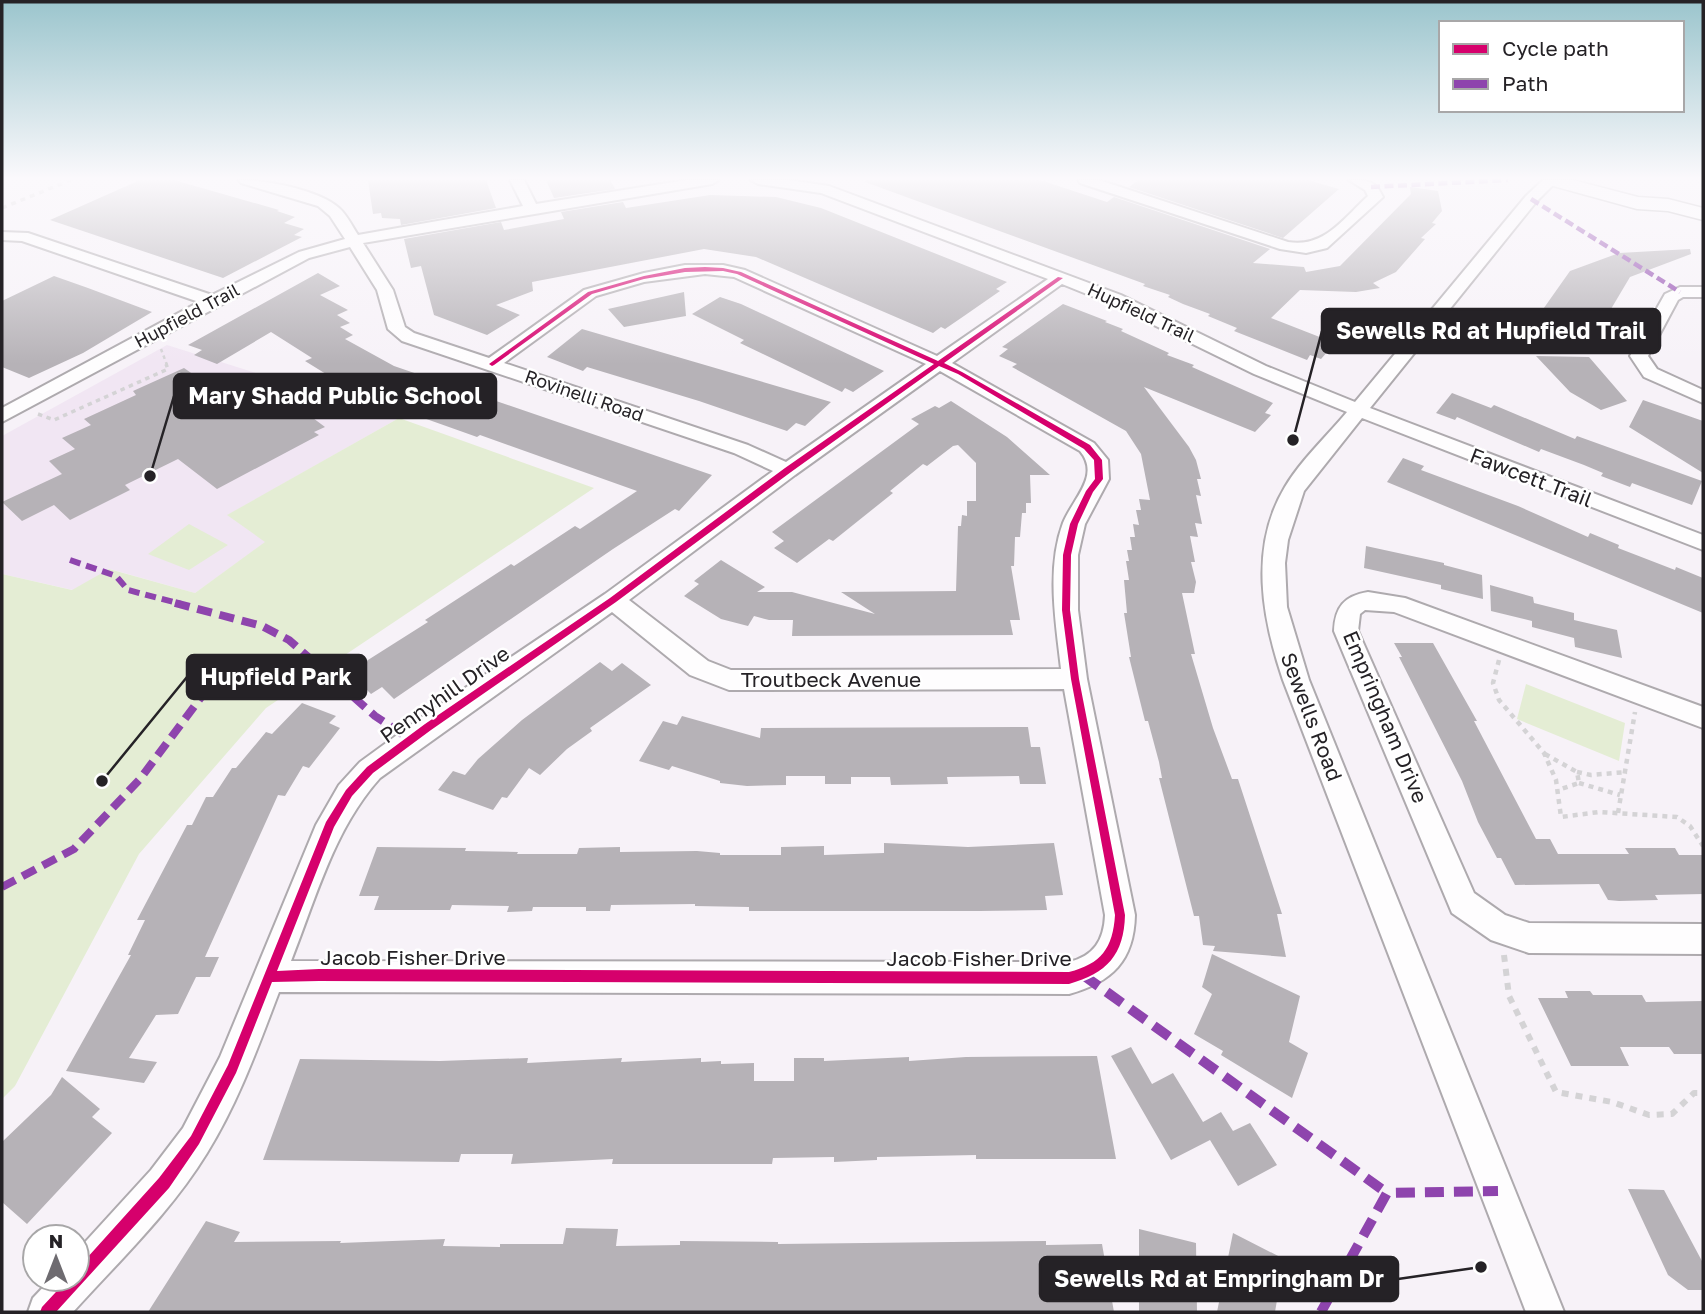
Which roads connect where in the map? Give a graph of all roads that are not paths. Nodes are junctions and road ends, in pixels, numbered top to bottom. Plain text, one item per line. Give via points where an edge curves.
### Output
1 (39, 241) edge
2 (348, 241) edge
3 (353, 241) edge
4 (965, 241) edge
5 (1272, 241) edge
6 (1325, 241) edge
7 (1498, 241) edge
8 (1060, 278) junction
9 (1703, 292) edge
10 (213, 301) junction
11 (938, 362) junction
12 (492, 364) junction
13 (1703, 397) edge
14 (1360, 410) junction
15 (8, 411) edge
16 (788, 470) junction
17 (1703, 543) edge
18 (613, 600) junction
19 (1075, 679) junction
20 (1703, 718) edge
21 (1703, 939) edge
22 (269, 977) junction
23 (47, 1312) edge
24 (1545, 1312) edge

1 - 10 street
2 - 10 street, Hupfield Trail via 304,255
3 - 12 street, Rovinelli Road via 385,290 397,329 408,337
4 - 8 street, Hupfield Trail
5 - 6 street via 1303,248
7 - 14 street, Sewells Road
8 - 11 street, Pennyhill Drive
8 - 14 street, Hupfield Trail via 1115,299 1260,370
9 - 13 street via 1680,292 1671,297 1639,356 1650,373
10 - 15 street, Hupfield Trail
11 - 12 street, Jacob Fisher Drive via 739,273 705,268 590,293
11 - 16 street, Pennyhill Drive
11 - 19 street, Jacob Fisher Drive via 1055,427 1087,447 1098,460 1099,479 1074,524 1067,555 1066,610
12 - 16 street, Rovinelli Road via 741,449
14 - 17 street, Fawcett Trail
14 - 24 street, Sewells Road via 1294,489 1282,518 1273,555 1273,596 1280,636
16 - 18 street, Pennyhill Drive
18 - 19 street, Troutbeck Avenue via 699,668 729,680
18 - 22 street, Pennyhill Drive via 428,727 349,793 330,825
19 - 22 street, Jacob Fisher Drive via 1121,915 1111,956 1083,975
20 - 21 street, Empringham Drive via 1397,604 1368,599 1351,607 1345,616 1346,631 1463,903 1483,920 1529,938
22 - 23 street, Pennyhill Drive via 232,1069 195,1140 164,1183

